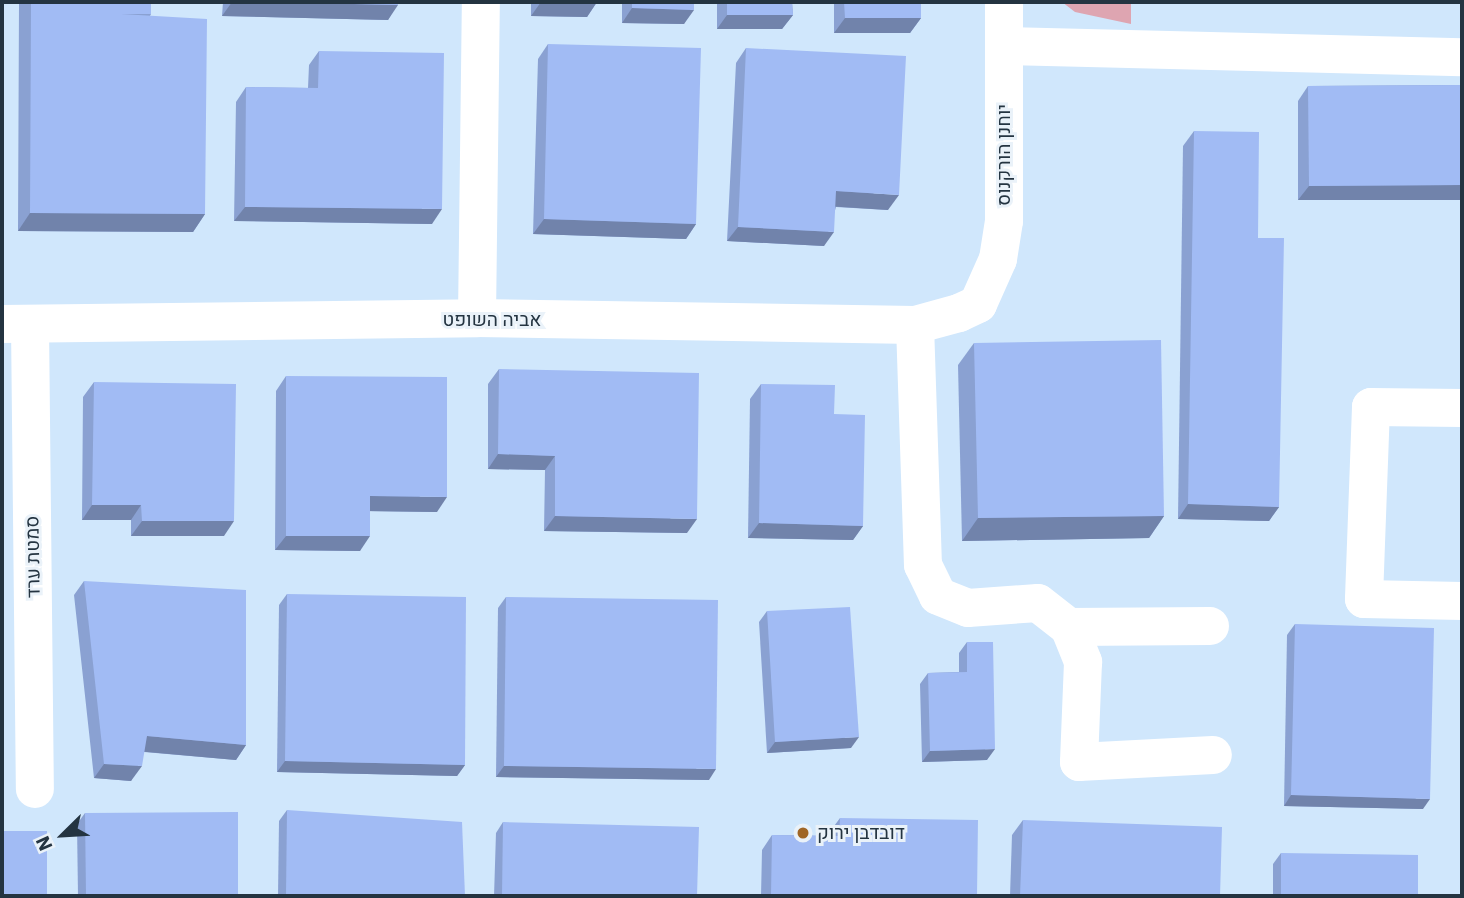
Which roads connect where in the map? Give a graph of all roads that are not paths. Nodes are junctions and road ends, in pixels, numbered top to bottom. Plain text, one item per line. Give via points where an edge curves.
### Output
1 (481, 2) edge
2 (1004, 2) edge
3 (1004, 46) junction
4 (1462, 57) edge
5 (978, 304) joint
6 (477, 318) junction
7 (16, 324) edge
8 (915, 325) junction
9 (1462, 408) edge
10 (1462, 601) edge
11 (1210, 626) dead end
12 (1069, 627) junction
13 (1213, 755) dead end
14 (35, 789) dead end

1 - 6 street
2 - 3 street, יוחנן הורקנוס
3 - 4 street
3 - 5 street, יוחנן הורקנוס via 1004,221 998,259
5 - 8 street, אביה השופט
6 - 7 street, אביה השופט
6 - 8 street, אביה השופט
7 - 14 street, סמטת ערד
8 - 12 street via 923,565 937,596 968,608 1038,603
9 - 10 street via 1371,407 1364,599
11 - 12 street
12 - 13 street via 1083,662 1079,762

